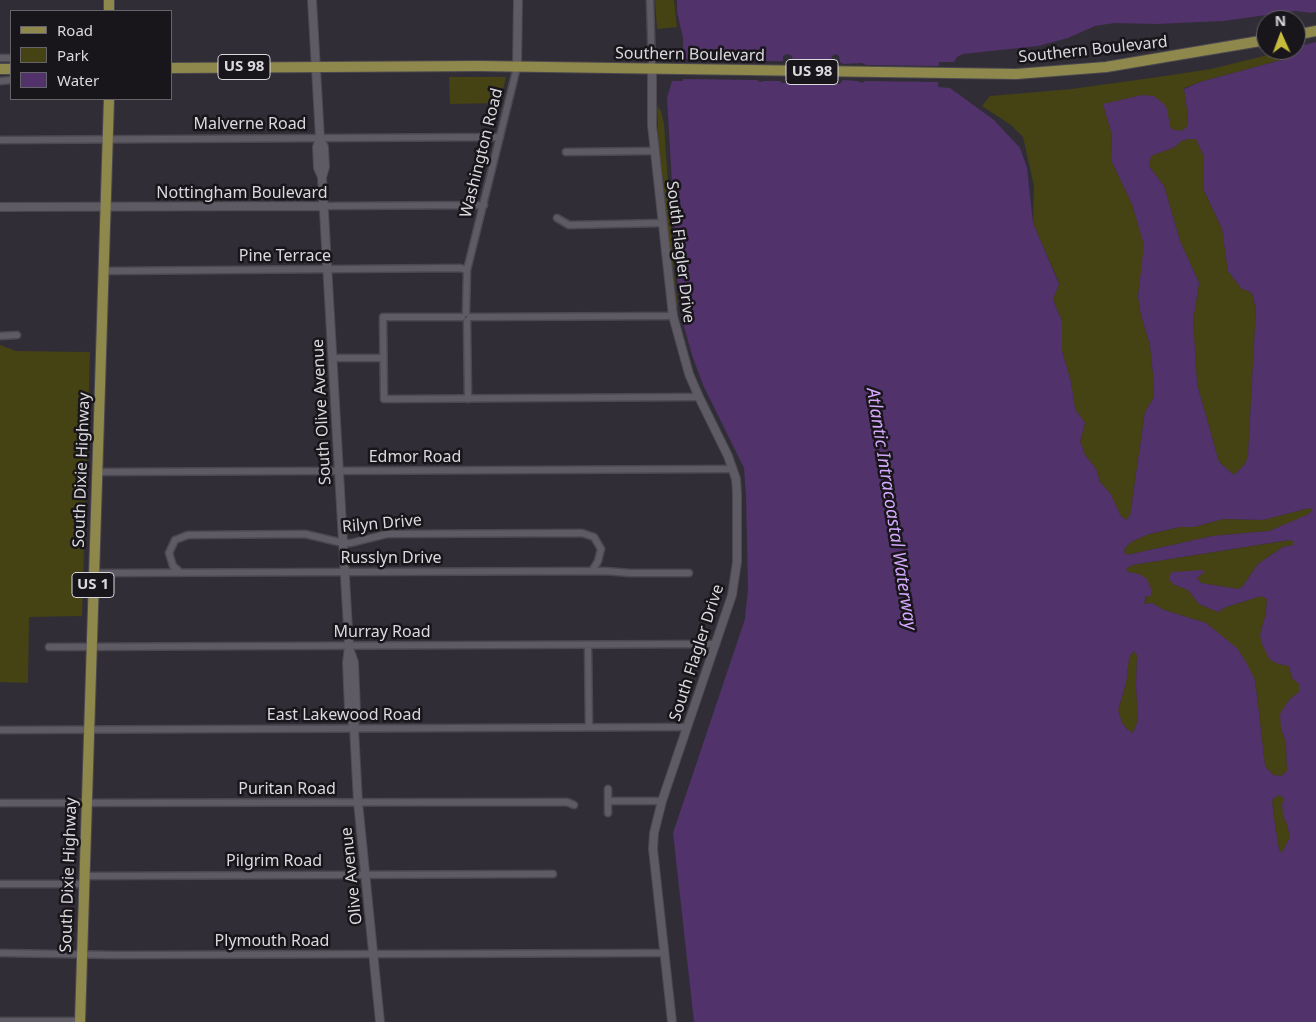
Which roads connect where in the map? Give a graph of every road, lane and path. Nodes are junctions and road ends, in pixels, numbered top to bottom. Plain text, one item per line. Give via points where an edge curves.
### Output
1 (312, 0) edge
2 (518, 0) edge
3 (650, 0) edge
4 (1256, 42) edge
5 (316, 67) junction
6 (518, 67) junction
7 (172, 68) edge
8 (652, 69) junction
9 (108, 100) edge
10 (500, 137) junction
11 (320, 138) junction
12 (108, 139) junction
13 (0, 140) edge
14 (654, 151) junction
15 (566, 152) dead end
16 (484, 205) junction
17 (324, 206) junction
18 (0, 207) edge
19 (105, 207) junction
20 (556, 218) dead end
21 (662, 223) junction
22 (327, 270) junction
23 (467, 270) junction
24 (104, 271) junction
25 (673, 316) junction
26 (466, 317) junction
27 (17, 335) dead end
28 (0, 336) edge
29 (332, 358) junction
30 (383, 358) junction
31 (699, 397) junction
32 (468, 399) junction
33 (733, 469) junction
34 (339, 471) junction
35 (97, 472) junction
36 (343, 543) junction
37 (592, 571) junction
38 (345, 572) junction
39 (94, 573) junction
40 (689, 573) dead end
41 (182, 574) junction
42 (716, 644) junction
43 (588, 645) junction
44 (349, 646) junction
45 (49, 647) dead end
46 (92, 648) junction
47 (588, 727) junction
48 (687, 727) junction
49 (354, 728) junction
50 (0, 730) edge
51 (89, 730) junction
52 (608, 789) dead end
53 (608, 801) junction
54 (662, 801) junction
55 (358, 802) junction
56 (0, 803) edge
57 (87, 803) junction
58 (574, 805) dead end
59 (608, 813) dead end
60 (553, 874) dead end
61 (365, 875) junction
62 (84, 880) junction
63 (0, 884) edge
64 (0, 953) edge
65 (664, 953) junction
66 (82, 954) junction
67 (373, 954) junction
68 (0, 1021) edge
69 (80, 1022) edge
70 (380, 1022) edge
71 (672, 1022) edge

1 - 5 street, South Olive Avenue
2 - 6 street, Washington Road
3 - 8 street, South Flagler Drive
4 - 8 main road, Southern Boulevard / US 98 via 1141,63 1016,74
5 - 6 main road, Southern Boulevard / US 98
5 - 7 main road, Southern Boulevard / US 98
5 - 11 street, South Olive Avenue
6 - 8 main road, Southern Boulevard / US 98
6 - 10 street, Washington Road
8 - 14 street, South Flagler Drive
9 - 12 main road, South Dixie Highway / US 1
10 - 11 street, Malverne Road
10 - 16 street, Washington Road
11 - 12 street, Malverne Road
11 - 17 street, South Olive Avenue via 318,168 322,177
12 - 13 street, Malverne Road
12 - 19 main road, South Dixie Highway / US 1
14 - 15 street
14 - 21 street, South Flagler Drive
16 - 17 street, Nottingham Boulevard
16 - 23 street, Washington Road
17 - 19 street, Nottingham Boulevard
17 - 22 street, South Olive Avenue
18 - 19 street, Nottingham Boulevard
19 - 24 main road, South Dixie Highway / US 1
20 - 21 street via 568,225
21 - 25 street, South Flagler Drive
22 - 23 street, Pine Terrace
22 - 24 street, Pine Terrace
22 - 29 street, South Olive Avenue
23 - 26 street, Washington Road
24 - 35 main road, South Dixie Highway / US 1
25 - 26 street
25 - 31 street, South Flagler Drive via 682,353
26 - 30 street via 383,318
26 - 32 street, Washington Road
27 - 28 street
29 - 30 street
29 - 34 street, South Olive Avenue
30 - 32 street via 384,399
31 - 32 street
31 - 33 street, South Flagler Drive
33 - 34 street, Edmor Road
33 - 42 street, South Flagler Drive via 737,493 738,562 732,595
34 - 35 street, Edmor Road
34 - 36 street, South Olive Avenue
35 - 39 main road, South Dixie Highway / US 1
36 - 37 street, Rilyn Drive via 387,534 582,533 594,537 601,549
36 - 38 street, South Olive Avenue
36 - 41 street, Rilyn Drive via 305,534 188,535 176,540 170,553 173,566
37 - 38 street, Russlyn Drive
37 - 40 street, Russlyn Drive
38 - 41 street, Russlyn Drive
38 - 44 street, South Olive Avenue
39 - 41 street, Russlyn Drive
39 - 46 main road, South Dixie Highway / US 1
42 - 43 street, Murray Road
42 - 48 street, South Flagler Drive
43 - 44 street, Murray Road
43 - 47 street
44 - 46 street, Murray Road
44 - 49 street, Olive Avenue via 354,662
45 - 46 street, Murray Road
46 - 51 main road, South Dixie Highway / US 1
47 - 48 street, East Lakewood Road
47 - 49 street, East Lakewood Road
48 - 54 street, South Flagler Drive
49 - 51 street, East Lakewood Road
49 - 55 street, Olive Avenue
50 - 51 street, East Lakewood Road
51 - 57 main road, South Dixie Highway / US 1
52 - 53 street
53 - 54 street
53 - 59 street
54 - 65 street, South Flagler Drive via 653,849
55 - 57 street, Puritan Road
55 - 58 street, Puritan Road via 567,802
55 - 61 street, Olive Avenue
56 - 57 street, Puritan Road
57 - 62 main road, South Dixie Highway / US 1
60 - 61 street, Pilgrim Road
61 - 62 street, Pilgrim Road
61 - 67 street, Olive Avenue
62 - 63 street, Pilgrim Road
62 - 66 main road, South Dixie Highway / US 1
64 - 66 street, Plymouth Road
65 - 67 street, Plymouth Road
65 - 71 street, South Flagler Drive
66 - 67 street, Plymouth Road
66 - 69 main road, South Dixie Highway / US 1
67 - 70 street, Olive Avenue
68 - 69 street

